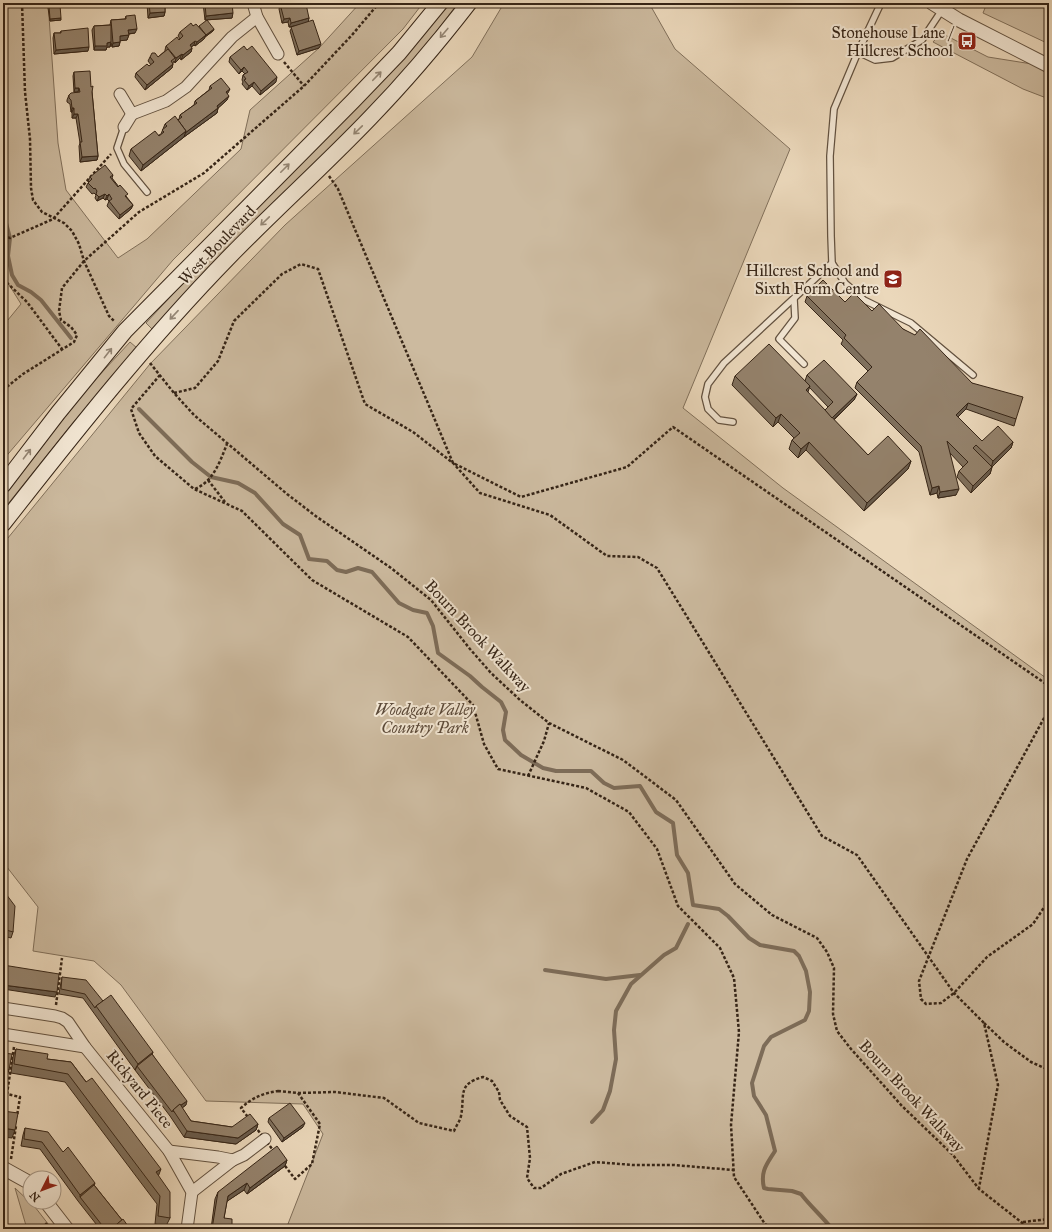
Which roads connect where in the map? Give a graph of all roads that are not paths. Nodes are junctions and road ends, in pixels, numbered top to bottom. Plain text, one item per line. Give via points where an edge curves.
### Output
1 (253, 3) edge
2 (440, 3) edge
3 (469, 3) edge
4 (881, 3) edge
5 (937, 6) edge
6 (257, 17) junction
7 (858, 52) junction
8 (278, 54) road end
9 (1049, 66) edge
10 (120, 94) dead end
11 (132, 114) junction
12 (124, 127) joint
13 (147, 192) dead end
14 (832, 263) junction
15 (794, 299) junction
16 (804, 364) dead end
17 (973, 375) dead end
18 (733, 422) dead end
19 (3, 485) edge
20 (3, 524) edge
21 (3, 1008) edge
22 (3, 1034) edge
23 (86, 1047) junction
24 (265, 1139) road end
25 (169, 1152) junction
26 (233, 1160) junction
27 (192, 1192) junction
28 (52, 1210) edge
29 (67, 1229) edge
30 (187, 1229) edge

1 - 6 street
19 -> 2 main road, West Boulevard via 125,331 358,96 399,53
3 -> 20 main road, West Boulevard via 370,118 230,256 153,338
4 - 7 lane
5 - 7 lane via 922,40 892,58 875,60
5 - 9 street
6 - 8 street
6 - 11 street via 232,37 186,87 166,100
7 - 14 lane via 834,109 830,156
10 - 11 street
11 - 12 street
12 - 13 lane via 117,148 124,164
14 - 15 lane
14 - 17 lane via 845,283 864,300 911,324
15 - 16 lane via 795,318 779,339
15 - 18 lane via 724,363 708,384 705,397 708,409 719,420
21 - 23 street, Rickyard Piece via 62,1018 68,1022
22 - 23 street, Rickyard Piece
23 - 25 street, Rickyard Piece
24 - 26 street
25 - 26 street, Rickyard Piece
25 - 27 street, Rickyard Piece
26 - 27 street
27 - 30 street
28 - 29 street

